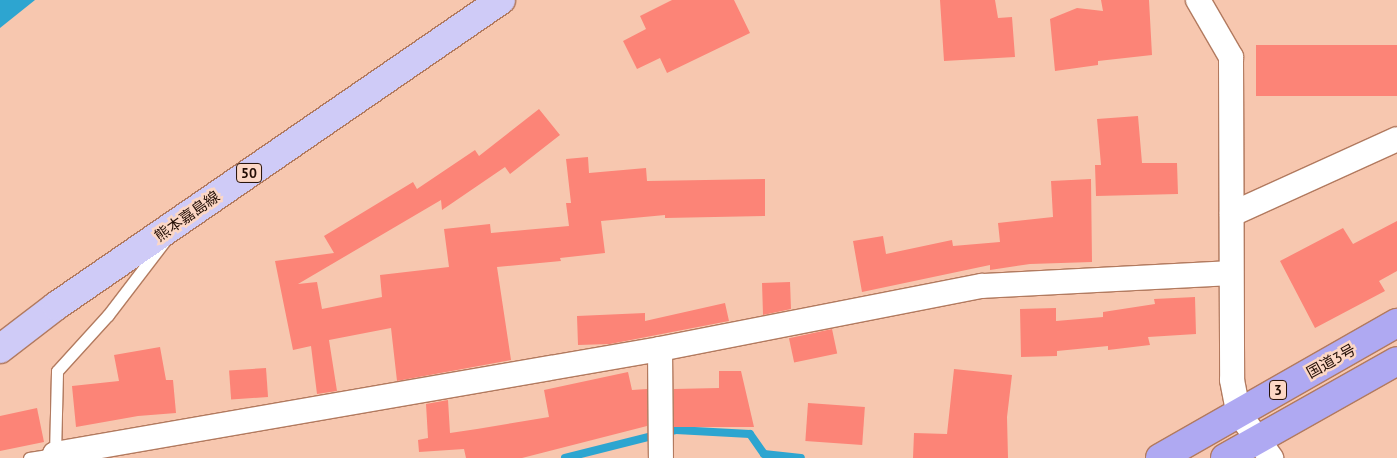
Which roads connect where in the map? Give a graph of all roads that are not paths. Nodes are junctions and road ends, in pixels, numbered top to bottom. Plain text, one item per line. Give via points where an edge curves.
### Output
1 (501, 0) edge
2 (1198, 0) edge
3 (1397, 139) edge
4 (1232, 214) junction
5 (181, 220) junction
6 (1230, 273) junction
7 (1397, 323) edge
8 (0, 349) edge
9 (660, 349) junction
10 (1397, 361) edge
11 (1238, 412) junction
12 (1264, 449) edge
13 (55, 456) edge
14 (29, 458) edge
15 (661, 458) edge
16 (1160, 458) edge
17 (1225, 458) edge

1 - 5 main road, 熊本嘉島線 / 50
2 - 4 street via 1230,57
3 - 4 street
4 - 6 street
5 - 8 main road, 熊本嘉島線 / 50
5 - 13 lane via 108,314 57,371
6 - 9 street via 982,286
6 - 11 street via 1232,380
7 - 11 highway, 国道3号 / 3
9 - 13 street
9 - 15 street
10 - 12 highway, 3
11 - 12 street
11 - 16 highway, 国道3号 / 3
12 - 17 highway, 3
13 - 14 lane

